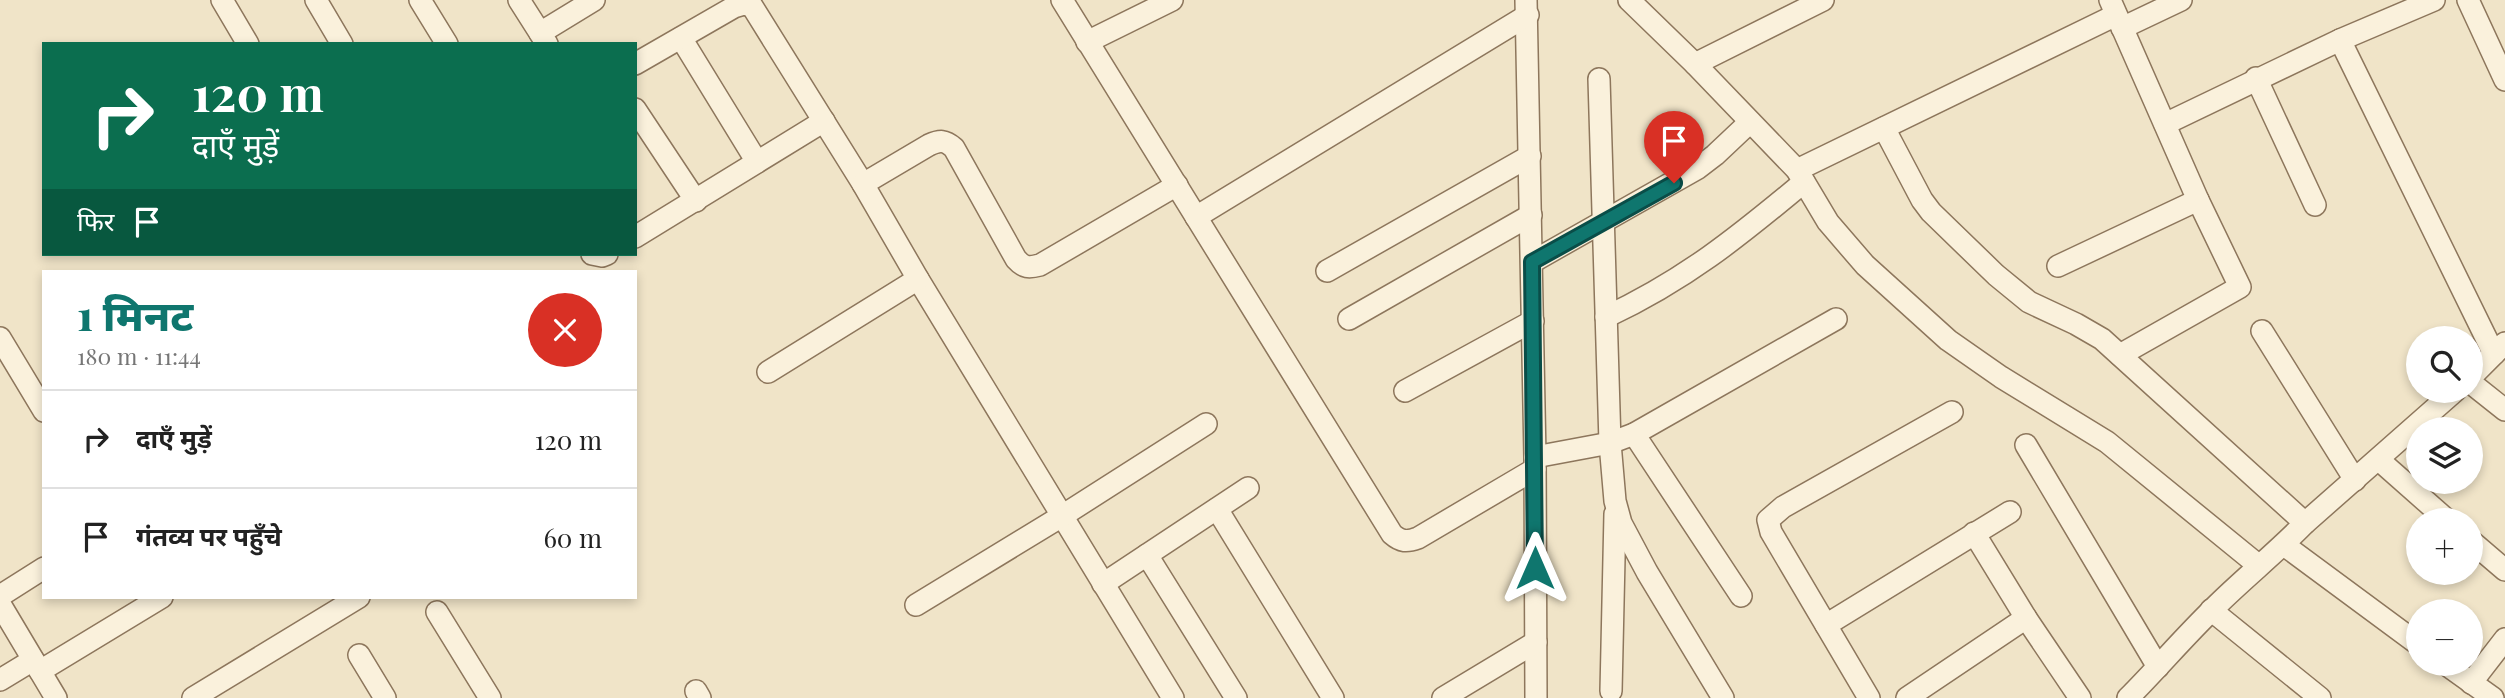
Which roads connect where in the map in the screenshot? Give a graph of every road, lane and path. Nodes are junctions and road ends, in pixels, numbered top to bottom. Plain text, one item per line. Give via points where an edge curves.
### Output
1 (222, 0) edge
2 (316, 0) edge
3 (420, 0) edge
4 (519, 0) edge
5 (594, 0) edge
6 (1062, 0) edge
7 (1172, 0) edge
8 (1629, 0) edge
9 (1823, 0) edge
10 (2181, 0) edge
11 (2434, 0) edge
12 (2468, 0) edge
13 (1527, 7) edge
14 (2116, 14) edge
15 (543, 38) edge
16 (681, 38) junction
17 (2340, 40) junction
18 (247, 42) edge
19 (341, 42) edge
20 (446, 42) edge
21 (1087, 42) junction
22 (637, 63) edge
23 (1695, 64) junction
24 (2256, 78) junction
25 (1599, 79) dead end
26 (2505, 80) edge
27 (638, 120) edge
28 (824, 121) junction
29 (1750, 122) junction
30 (2165, 124) junction
31 (1884, 128) junction
32 (1530, 156) junction
33 (757, 162) junction
34 (1800, 176) junction
35 (863, 184) junction
36 (1177, 185) junction
37 (2198, 200) junction
38 (696, 201) junction
39 (2315, 205) dead end
40 (1531, 215) junction
41 (1196, 217) junction
42 (1604, 222) junction
43 (637, 236) edge
44 (1532, 262) junction
45 (2058, 267) dead end
46 (1327, 271) dead end
47 (919, 279) junction
48 (1606, 317) junction
49 (1349, 319) dead end
50 (1836, 319) dead end
51 (1533, 321) junction
52 (2262, 331) dead end
53 (0, 338) edge
54 (2499, 349) edge
55 (2120, 355) junction
56 (2483, 365) edge
57 (768, 372) dead end
58 (1405, 391) dead end
59 (2483, 393) edge
60 (2442, 403) edge
61 (42, 408) edge
62 (2505, 410) edge
63 (1952, 412) dead end
64 (1206, 424) dead end
65 (1634, 434) junction
66 (1611, 443) junction
67 (2026, 445) dead end
68 (2379, 460) junction
69 (1535, 463) junction
70 (2356, 480) junction
71 (1248, 488) dead end
72 (1615, 501) junction
73 (2433, 508) edge
74 (1217, 509) junction
75 (2010, 512) dead end
76 (1062, 516) junction
77 (2305, 523) junction
78 (1974, 533) junction
79 (2284, 545) junction
80 (2483, 551) edge
81 (1147, 555) junction
82 (2258, 565) junction
83 (42, 569) edge
84 (2505, 570) edge
85 (1103, 584) junction
86 (0, 596) edge
87 (1741, 596) dead end
88 (158, 599) edge
89 (356, 599) edge
90 (0, 604) edge
91 (916, 605) dead end
92 (2211, 610) junction
93 (437, 612) dead end
94 (2026, 618) junction
95 (1826, 625) junction
96 (2406, 635) edge
97 (2505, 639) edge
98 (1536, 642) junction
99 (359, 655) dead end
100 (36, 666) junction
101 (2158, 667) junction
102 (2462, 676) edge
103 (0, 680) edge
104 (2471, 683) junction
105 (1611, 691) dead end
106 (2138, 694) edge
107 (56, 698) edge
108 (194, 698) edge
109 (385, 698) edge
110 (490, 698) edge
111 (1173, 698) edge
112 (1236, 698) edge
113 (1333, 698) edge
114 (1443, 698) edge
115 (1536, 698) edge
116 (1723, 698) edge
117 (1869, 698) edge
118 (1907, 698) edge
119 (2080, 698) edge
120 (2320, 698) edge
121 (2493, 698) edge

1 - 18 street
2 - 19 street
3 - 20 street
4 - 15 street
5 - 15 street
6 - 21 street
7 - 21 street
8 - 23 street
9 - 23 street
10 - 14 street
11 - 17 street
12 - 26 street
13 - 32 street
13 - 41 street
14 - 30 street
14 - 31 street
16 - 22 street
16 - 28 street via 734,7 752,6
16 - 33 street
17 - 24 street
17 - 54 street
21 - 36 street
23 - 29 street
24 - 30 street
24 - 39 street
25 - 42 street
27 - 38 street
28 - 33 street
28 - 35 street
29 - 34 street
29 - 42 street via 1698,168
30 - 37 street
31 - 34 street
31 - 55 street via 1931,212 1996,275 2028,302 2090,331
32 - 40 street
32 - 46 street
33 - 38 street
34 - 48 street via 1740,236 1648,297
34 - 82 street via 1850,251 1948,340 2107,442
35 - 36 street via 929,145 947,142 1016,259 1031,267
35 - 47 street
36 - 41 street
37 - 45 street
37 - 55 street via 2240,287
38 - 43 street
40 - 44 street
40 - 49 street
41 - 69 street via 1399,540 1418,538
42 - 44 street
42 - 48 street
44 - 51 street
47 - 57 street
47 - 76 street
48 - 66 street
50 - 65 street
51 - 58 street
51 - 69 street
52 - 70 street
53 - 61 street
54 - 56 street
55 - 77 street
59 - 62 street
60 - 68 street
63 - 95 street via 1783,507 1769,520 1771,532
64 - 76 street
65 - 66 street
65 - 87 street
66 - 69 street
66 - 72 street
67 - 101 street
68 - 70 street
68 - 73 street
69 - 98 street
70 - 77 street
71 - 74 street
72 - 105 street
72 - 116 street via 1630,543
74 - 81 street
74 - 113 street
75 - 78 street
76 - 85 street
76 - 91 street
77 - 79 street
78 - 94 street
78 - 95 street
79 - 82 street
79 - 96 street
80 - 84 street
81 - 85 street
81 - 112 street
82 - 92 street
83 - 86 street
85 - 111 street
88 - 100 street
89 - 108 street
90 - 100 street
92 - 101 street
92 - 120 street
93 - 110 street
94 - 118 street
94 - 119 street
95 - 117 street
97 - 104 street
98 - 114 street
98 - 115 street
99 - 109 street
100 - 103 street
100 - 107 street
101 - 106 street
102 - 104 street
104 - 121 street

